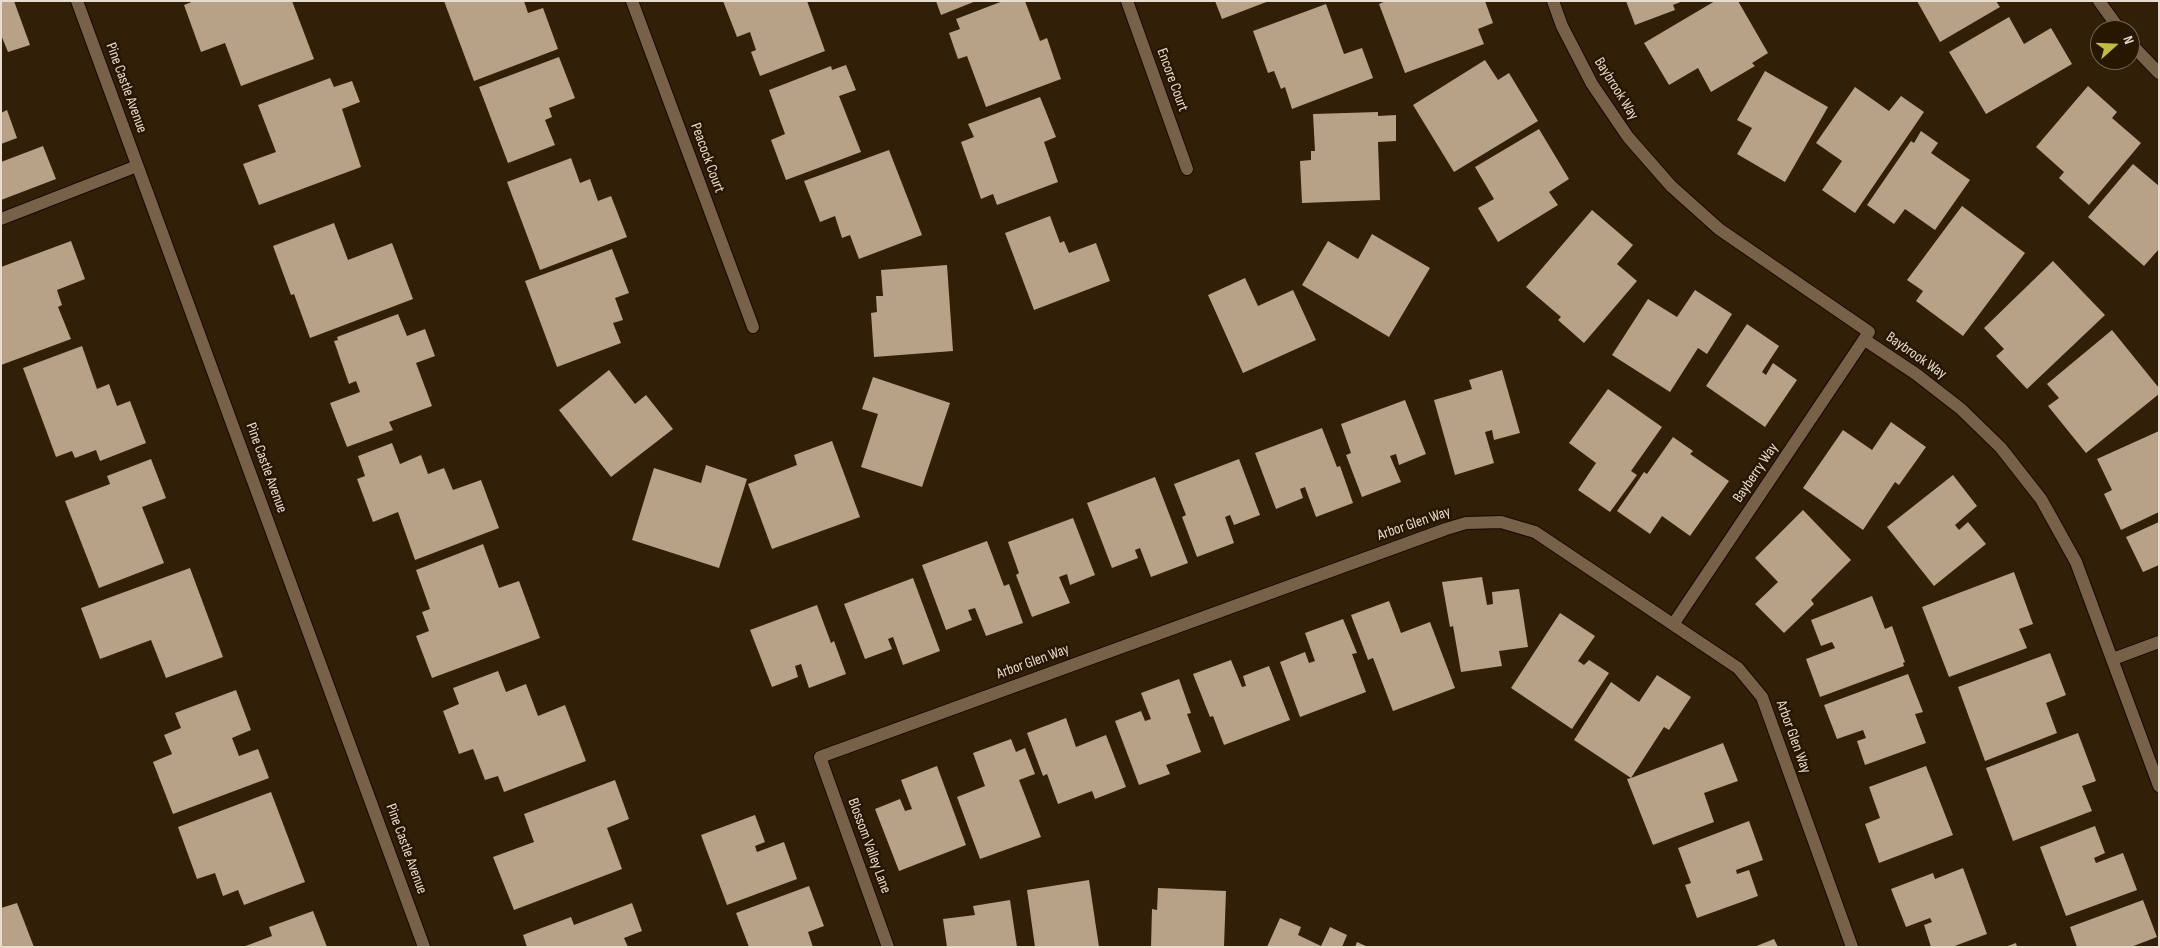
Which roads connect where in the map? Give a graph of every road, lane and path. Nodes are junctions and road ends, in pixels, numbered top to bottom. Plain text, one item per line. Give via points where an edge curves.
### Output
1 (77, 1) edge
2 (632, 1) edge
3 (1127, 1) edge
4 (1553, 1) edge
5 (2099, 1) edge
6 (2113, 20) edge
7 (2140, 53) edge
8 (2159, 73) edge
9 (137, 166) junction
10 (1187, 169) dead end
11 (1, 218) edge
12 (752, 327) dead end
13 (1865, 340) junction
14 (1674, 624) junction
15 (2159, 642) edge
16 (2113, 659) junction
17 (820, 757) joint
18 (2159, 786) edge
19 (424, 947) edge
20 (888, 947) edge
21 (1852, 947) edge

1 - 9 street, Pine Castle Avenue
2 - 12 street, Peacock Court
3 - 10 street, Encore Court
4 - 13 street, Baybrook Way via 1592,84 1628,138 1671,186 1719,229 1870,332
5 - 6 street
7 - 8 street
9 - 11 street
9 - 19 street, Pine Castle Avenue
13 - 14 street, Bayberry Way
13 - 16 street, Baybrook Way via 1961,409 2001,448 2041,499 2076,562
14 - 17 street, Arbor Glen Way via 1535,532 1501,522 1466,523
14 - 21 street, Arbor Glen Way via 1738,668 1762,697
15 - 16 street
16 - 18 street, Baybrook Way
17 - 20 street, Blossom Valley Lane

